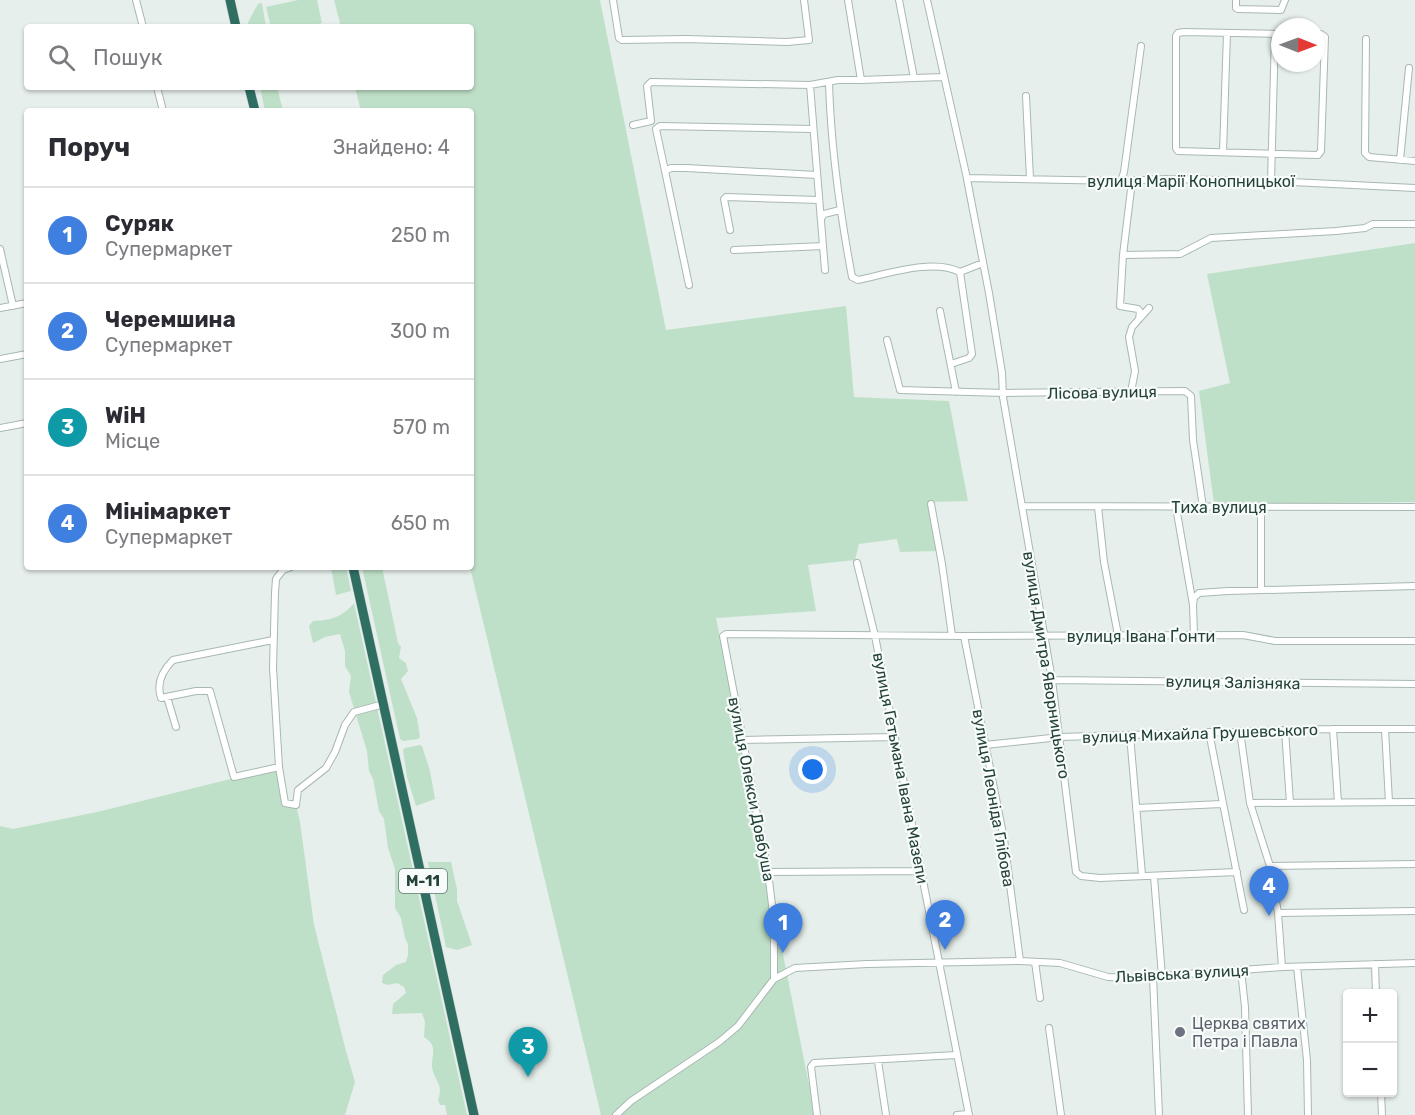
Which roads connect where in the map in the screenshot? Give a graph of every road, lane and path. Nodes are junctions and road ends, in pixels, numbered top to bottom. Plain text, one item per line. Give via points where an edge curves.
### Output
1 (136, 0) edge
2 (230, 0) edge
3 (613, 0) edge
4 (804, 0) edge
5 (848, 0) edge
6 (899, 0) edge
7 (927, 0) edge
8 (1236, 0) edge
9 (1285, 0) edge
10 (142, 24) edge
11 (235, 24) edge
12 (1227, 33) junction
13 (1271, 34) edge
14 (1366, 39) dead end
15 (1141, 46) dead end
16 (1409, 68) dead end
17 (1276, 72) edge
18 (1323, 72) edge
19 (943, 77) junction
20 (914, 78) junction
21 (861, 80) junction
22 (829, 83) junction
23 (810, 85) junction
24 (158, 90) edge
25 (250, 90) edge
26 (1026, 96) dead end
27 (162, 108) edge
28 (254, 108) edge
29 (633, 125) dead end
30 (813, 129) junction
31 (1223, 152) junction
32 (1271, 154) junction
33 (1401, 160) junction
34 (1415, 161) edge
35 (665, 171) junction
36 (817, 175) junction
37 (967, 178) junction
38 (1030, 179) junction
39 (1121, 181) junction
40 (1132, 181) junction
41 (1271, 181) junction
42 (1415, 188) edge
43 (819, 200) junction
44 (840, 210) junction
45 (822, 217) junction
46 (1415, 224) edge
47 (730, 230) dead end
48 (823, 246) junction
49 (0, 249) edge
50 (734, 250) dead end
51 (1123, 255) junction
52 (983, 263) junction
53 (825, 270) dead end
54 (960, 272) junction
55 (689, 285) dead end
56 (24, 304) edge
57 (13, 306) junction
58 (0, 308) edge
59 (1149, 308) dead end
60 (940, 311) dead end
61 (1139, 319) junction
62 (887, 340) dead end
63 (24, 355) edge
64 (0, 359) edge
65 (951, 364) junction
66 (956, 392) junction
67 (1004, 392) junction
68 (1131, 392) junction
69 (24, 424) edge
70 (0, 428) edge
71 (931, 504) dead end
72 (1023, 506) junction
73 (1261, 506) junction
74 (1098, 507) junction
75 (1176, 507) junction
76 (1203, 507) junction
77 (1415, 507) edge
78 (857, 564) dead end
79 (283, 570) edge
80 (354, 570) edge
81 (1415, 586) edge
82 (1261, 589) junction
83 (1193, 605) junction
84 (1118, 635) junction
85 (1194, 635) junction
86 (723, 636) joint
87 (875, 636) junction
88 (952, 636) junction
89 (964, 636) junction
90 (1044, 636) junction
91 (273, 640) junction
92 (1415, 641) edge
93 (1052, 680) junction
94 (1415, 684) edge
95 (167, 698) junction
96 (384, 704) junction
97 (176, 727) dead end
98 (1333, 729) junction
99 (1385, 729) junction
100 (1415, 729) edge
101 (1285, 730) junction
102 (1240, 731) junction
103 (1209, 732) junction
104 (1130, 735) junction
105 (895, 737) junction
106 (1060, 737) junction
107 (743, 740) junction
108 (985, 745) junction
109 (279, 767) junction
110 (1290, 802) junction
111 (1338, 802) junction
112 (1389, 802) junction
113 (1415, 802) edge
114 (1250, 803) junction
115 (1221, 804) junction
116 (1136, 808) junction
117 (1415, 864) edge
118 (1270, 866) junction
119 (922, 871) junction
120 (768, 872) junction
121 (1237, 872) junction
122 (1143, 875) junction
123 (1154, 877) junction
124 (1244, 910) dead end
125 (1415, 911) edge
126 (1278, 913) junction
127 (1020, 961) junction
128 (940, 962) junction
129 (1035, 962) junction
130 (1415, 963) edge
131 (1375, 964) junction
132 (1298, 966) junction
133 (1282, 967) junction
134 (1241, 970) junction
135 (1153, 976) junction
136 (1162, 976) junction
137 (774, 979) junction
138 (1377, 989) edge
139 (1040, 998) dead end
140 (1049, 1028) dead end
141 (956, 1056) junction
142 (878, 1061) junction
143 (1381, 1097) edge
144 (474, 1115) edge
145 (616, 1115) edge
146 (817, 1115) edge
147 (886, 1115) edge
148 (957, 1115) edge
149 (968, 1115) edge
150 (1062, 1115) edge
151 (1159, 1115) edge
152 (1248, 1115) edge
153 (1308, 1115) edge
154 (1382, 1115) edge

1 - 10 street
2 - 11 highway
3 - 4 street via 622,40 787,42 808,40
5 - 21 street
6 - 20 street
7 - 19 street, вулиця Дмитра Яворницького
8 - 9 street via 1238,9 1281,10
12 - 13 street
12 - 31 street
12 - 31 street via 1184,32 1176,36 1176,148
14 - 33 street via 1365,152 1369,157
15 - 39 street
16 - 33 street
17 - 32 street
18 - 32 street via 1320,153
19 - 20 street
19 - 37 street, вулиця Дмитра Яворницького
20 - 21 street
21 - 22 street
22 - 23 street
22 - 44 street
23 - 29 street via 651,82 647,86 651,121
23 - 30 street
24 - 27 street
25 - 28 highway
26 - 38 street
30 - 35 street via 660,126 656,129
30 - 36 street
31 - 32 street
32 - 41 street
33 - 34 street
35 - 36 street via 686,168
35 - 55 street
36 - 43 street
37 - 38 street, вулиця Марії Конопницької
37 - 52 street, вулиця Дмитра Яворницького
38 - 39 street, вулиця Марії Конопницької
39 - 40 street, вулиця Марії Конопницької
40 - 41 street, вулиця Марії Конопницької
40 - 51 street
41 - 42 street, вулиця Марії Конопницької
43 - 45 street
43 - 47 street via 726,197
44 - 45 street
44 - 54 street via 855,280 933,266
45 - 48 street
46 - 51 street via 1211,238 1180,254
48 - 50 street
48 - 53 street
49 - 57 street
51 - 61 street via 1120,306 1138,309
52 - 54 street
52 - 67 street, вулиця Дмитра Яворницького
54 - 65 street via 972,354
56 - 57 street
57 - 58 street
59 - 61 street
60 - 65 street
61 - 68 street via 1129,337 1135,371
62 - 66 street, Лісова вулиця via 900,390
63 - 64 street
65 - 66 street
66 - 67 street, Лісова вулиця
67 - 68 street, Лісова вулиця
67 - 72 street, вулиця Дмитра Яворницького
68 - 76 street, Лісова вулиця via 1185,391 1191,396
69 - 70 street
71 - 88 street
72 - 74 street, Тиха вулиця
72 - 90 street, вулиця Дмитра Яворницького
73 - 76 street, Тиха вулиця
73 - 77 street, Тиха вулиця
73 - 82 street
74 - 75 street, Тиха вулиця
74 - 84 street
75 - 76 street, Тиха вулиця
75 - 83 street
78 - 87 street, вулиця Гетьмана Івана Мазепи
79 - 91 street via 276,579
80 - 96 highway, М-11
81 - 82 street
82 - 83 street via 1199,593
83 - 85 street
84 - 85 street, вулиця Івана Ґонти
84 - 90 street, вулиця Івана Ґонти
85 - 92 street, вулиця Івана Ґонти
86 - 87 street, вулиця Івана Ґонти
86 - 107 street, вулиця Олекси Довбуша
87 - 88 street, вулиця Івана Ґонти
87 - 105 street, вулиця Гетьмана Івана Мазепи
88 - 89 street, вулиця Івана Ґонти
89 - 90 street, вулиця Івана Ґонти
89 - 108 street, вулиця Леоніда Глібова
90 - 93 street, вулиця Дмитра Яворницького
91 - 95 street via 173,660 160,679 160,698
91 - 109 street
93 - 94 street, вулиця Залізняка
93 - 106 street, вулиця Дмитра Яворницького
95 - 97 street
95 - 109 street via 210,691 234,777
96 - 109 street via 354,712 326,768 298,790 296,805 285,803
96 - 144 highway, М-11
98 - 99 street, вулиця Михайла Грушевського
98 - 101 street, вулиця Михайла Грушевського
98 - 111 street
99 - 100 street, вулиця Михайла Грушевського
99 - 112 street
101 - 102 street, вулиця Михайла Грушевського
101 - 110 street
102 - 103 street, вулиця Михайла Грушевського
102 - 114 street
103 - 104 street, вулиця Михайла Грушевського
103 - 115 street
104 - 106 street, вулиця Михайла Грушевського
104 - 116 street
105 - 107 street
105 - 119 street, вулиця Гетьмана Івана Мазепи
106 - 108 street, вулиця Михайла Грушевського
106 - 122 street, вулиця Дмитра Яворницького via 1076,872 1100,878
107 - 120 street, вулиця Олекси Довбуша
108 - 127 street, вулиця Леоніда Глібова via 1004,839
110 - 111 street
110 - 114 street
111 - 112 street
112 - 113 street
114 - 118 street
115 - 116 street
115 - 121 street
116 - 122 street
117 - 118 street
118 - 126 street
119 - 120 street
119 - 128 street, вулиця Гетьмана Івана Мазепи
120 - 137 street, вулиця Олекси Довбуша via 774,921
121 - 123 street
121 - 124 street
122 - 123 street
123 - 136 street
125 - 126 street
126 - 133 street
127 - 128 street, Львівська вулиця
127 - 129 street, Львівська вулиця
128 - 137 street, Львівська вулиця via 809,966
128 - 141 street, вулиця Гетьмана Івана Мазепи
129 - 135 street, Львівська вулиця via 1060,963 1108,977
129 - 139 street
130 - 131 street, Львівська вулиця
131 - 132 street, Львівська вулиця
131 - 138 street
132 - 133 street, Львівська вулиця
132 - 153 street
133 - 134 street, Львівська вулиця
134 - 136 street, Львівська вулиця
134 - 152 street
135 - 136 street, Львівська вулиця
135 - 151 street
137 - 145 street via 738,1026
140 - 150 street
141 - 142 street
141 - 149 street, вулиця Гетьмана Івана Мазепи
142 - 146 street via 814,1063 811,1067
142 - 147 street
143 - 154 street
148 - 149 street

